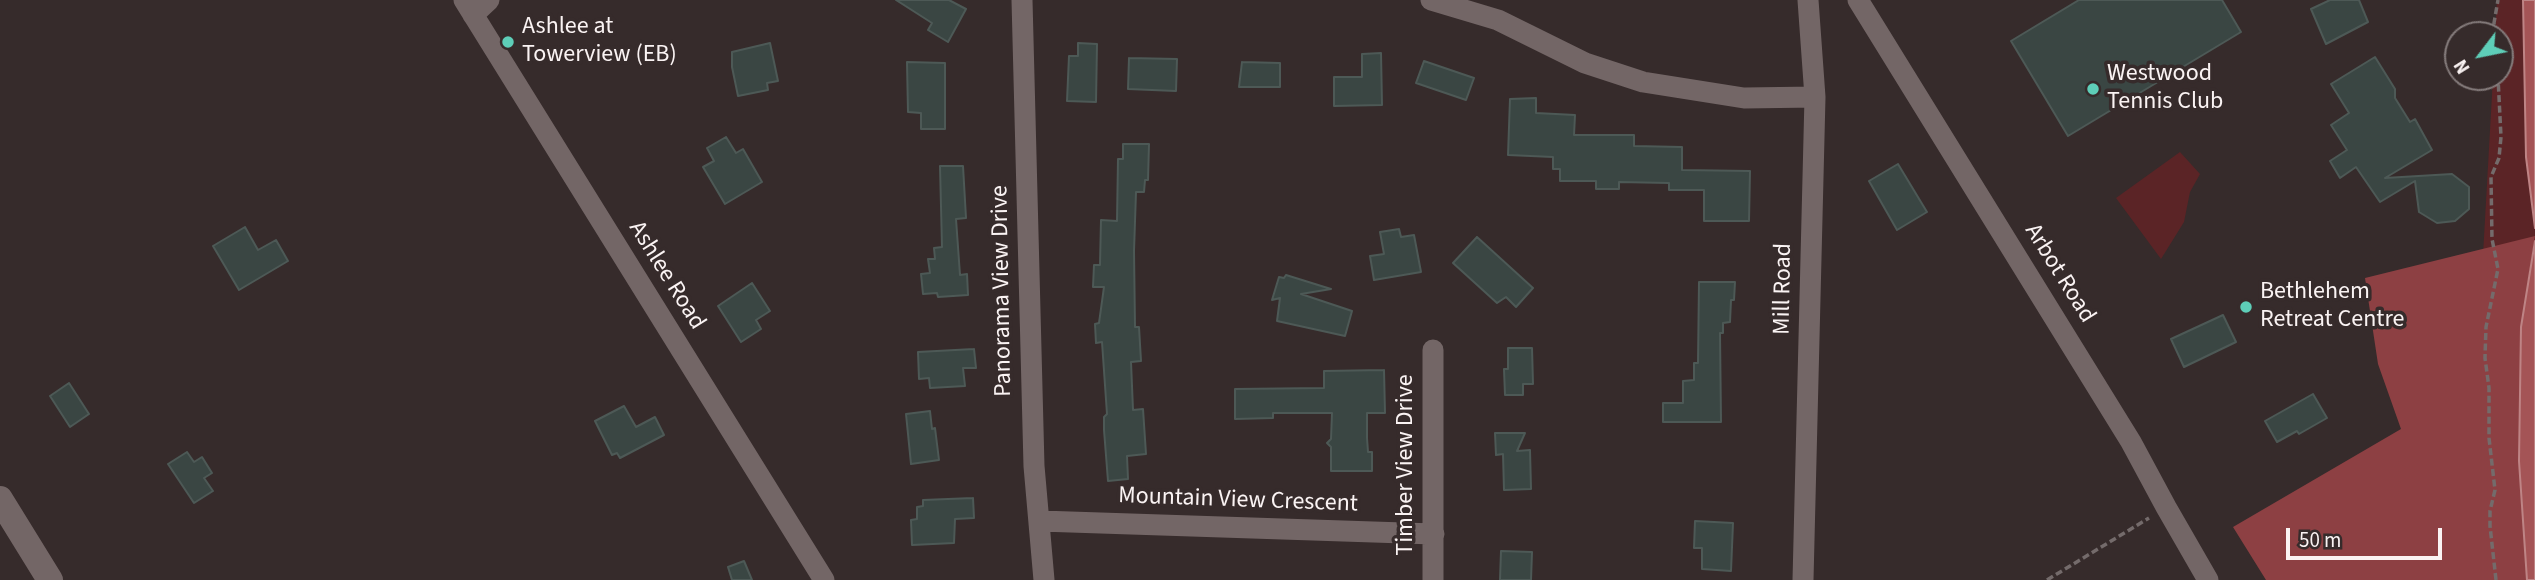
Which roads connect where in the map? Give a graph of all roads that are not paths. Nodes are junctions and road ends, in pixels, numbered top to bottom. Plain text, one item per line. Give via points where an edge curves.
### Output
1 (489, 0) edge
2 (1022, 0) edge
3 (1432, 0) edge
4 (1808, 0) edge
5 (1858, 0) edge
6 (468, 7) edge
7 (1815, 97) junction
8 (1433, 350) dead end
9 (0, 499) edge
10 (1040, 521) junction
11 (1434, 534) junction
12 (50, 580) edge
13 (824, 580) edge
14 (1045, 580) edge
15 (1433, 580) edge
16 (1803, 580) edge
17 (2208, 580) edge

1 - 6 street
2 - 10 street, Panorama View Drive via 1034,466
3 - 7 street via 1498,20 1585,63 1643,82 1744,98
4 - 7 street, Mill Road
5 - 17 street, Arbot Road via 2131,442
6 - 13 street, Ashlee Road
7 - 16 street, Mill Road
8 - 11 street, Timber View Drive
9 - 12 street
10 - 11 street, Mountain View Crescent
10 - 14 street, Panorama View Drive
11 - 15 street, Timber View Drive

